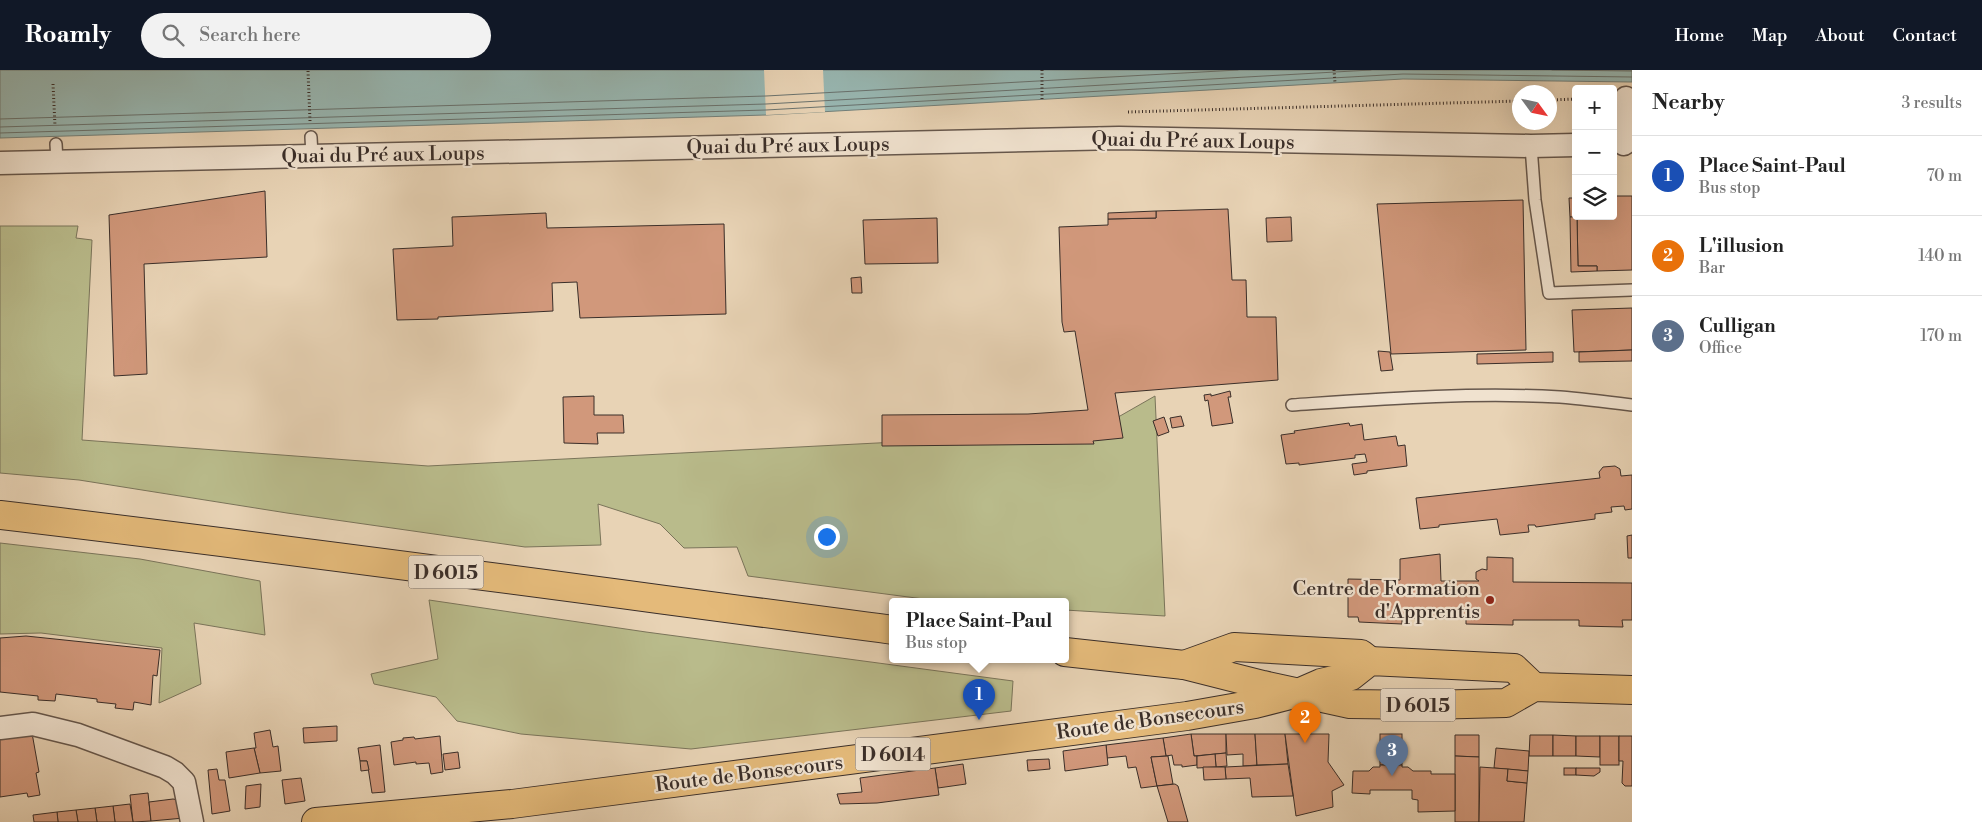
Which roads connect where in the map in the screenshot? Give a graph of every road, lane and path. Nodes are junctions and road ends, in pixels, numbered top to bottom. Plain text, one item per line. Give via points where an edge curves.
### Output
1 (1042, 70) edge
2 (1334, 70) edge
3 (308, 71) edge
4 (1335, 83) dead end
5 (53, 84) dead end
6 (1626, 98) dead end
7 (1572, 99) edge
8 (1042, 100) dead end
9 (1557, 100) edge
10 (1623, 144) edge
11 (1572, 145) edge
12 (311, 146) junction
13 (1531, 146) junction
14 (57, 153) junction
15 (0, 163) edge
16 (1632, 290) edge
17 (1292, 405) dead end
18 (1632, 406) edge
19 (0, 515) edge
20 (889, 629) edge
21 (1069, 652) edge
22 (1370, 662) junction
23 (1184, 664) junction
24 (1534, 687) junction
25 (1632, 690) edge
26 (1298, 693) junction
27 (0, 728) edge
28 (192, 822) edge
29 (316, 822) edge

1 - 8 path
2 - 4 path
3 - 12 path
5 - 14 path
6 - 10 street
7 - 9 path
11 - 13 street, Quai du Pré aux Loups
12 - 13 street, Quai du Pré aux Loups via 1119,138
12 - 14 street, Quai du Pré aux Loups
13 - 16 lane via 1535,200 1549,293
14 - 15 street, Quai du Pré aux Loups
17 - 18 lane via 1420,396 1525,396
19 - 20 main road, D 6015
21 - 23 main road, D 6015
22 - 23 main road, D 6015 via 1362,654 1234,648
22 - 24 main road, D 6015 via 1514,668
22 - 26 main road, Route de Bonsecours / D 6015 via 1351,676
23 - 26 main road, D 6015
24 - 25 main road
24 - 26 main road, Route de Bonsecours / D 6015 via 1506,703 1427,706 1350,704
26 - 29 main road, Route de Bonsecours / D 6014 via 1188,716 512,804
27 - 28 street via 34,724 78,735 165,767 184,782

